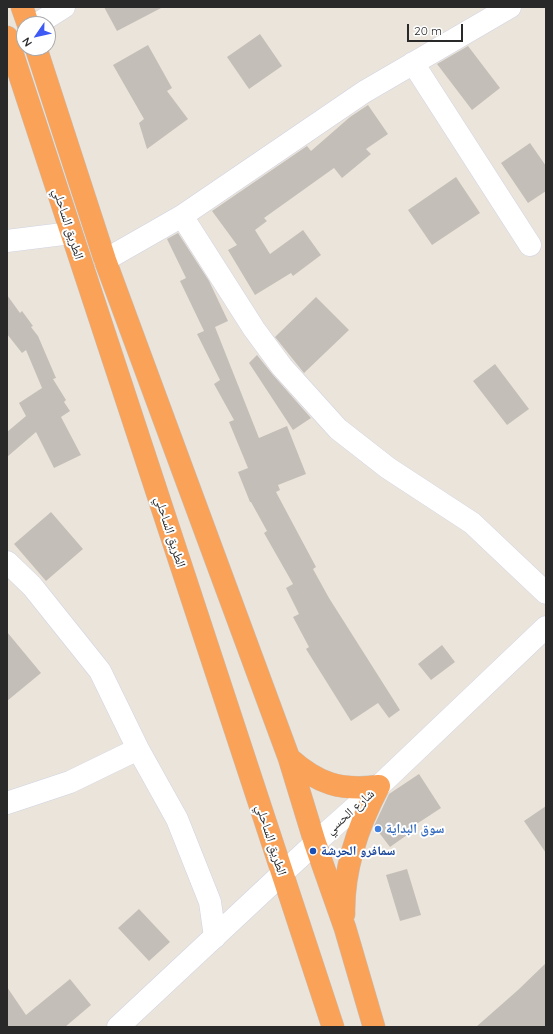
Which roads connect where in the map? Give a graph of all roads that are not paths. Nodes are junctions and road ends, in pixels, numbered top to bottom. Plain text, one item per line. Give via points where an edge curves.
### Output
1 (64, 7) edge
2 (510, 7) edge
3 (50, 16) edge
4 (7, 37) edge
5 (39, 56) edge
6 (413, 63) junction
7 (182, 216) junction
8 (71, 233) junction
9 (7, 240) edge
10 (530, 245) dead end
11 (106, 260) junction
12 (7, 562) edge
13 (546, 593) edge
14 (546, 627) edge
15 (138, 749) junction
16 (289, 758) junction
17 (379, 786) junction
18 (8, 804) edge
19 (315, 843) junction
20 (282, 875) junction
21 (344, 928) junction
22 (215, 937) junction
23 (118, 1027) edge
24 (334, 1027) edge
25 (374, 1027) edge

1 - 3 street
2 - 6 street
4 - 8 highway, الطريق الساحلي
5 - 11 highway, الطريق الساحلي
6 - 7 street via 364,92
6 - 10 street
7 - 11 street
7 - 13 street via 254,329 282,367 338,429 388,468 472,523
8 - 9 street
8 - 20 highway, الطريق الساحلي
11 - 16 highway, الطريق الساحلي
12 - 15 street via 32,586 100,671
14 - 17 street, شارع الحسي
15 - 18 street via 70,782
15 - 22 street via 177,819 210,902
16 - 17 highway via 304,772 321,781 347,787
16 - 19 highway, الطريق الساحلي
17 - 19 street, شارع الحسي
17 - 21 highway via 360,825 351,854 346,878
19 - 20 street, شارع الحسي
19 - 21 highway, الطريق الساحلي
20 - 22 street, شارع الحسي
20 - 24 highway, الطريق الساحلي
21 - 25 highway, الطريق الساحلي
22 - 23 street, شارع الحسي

